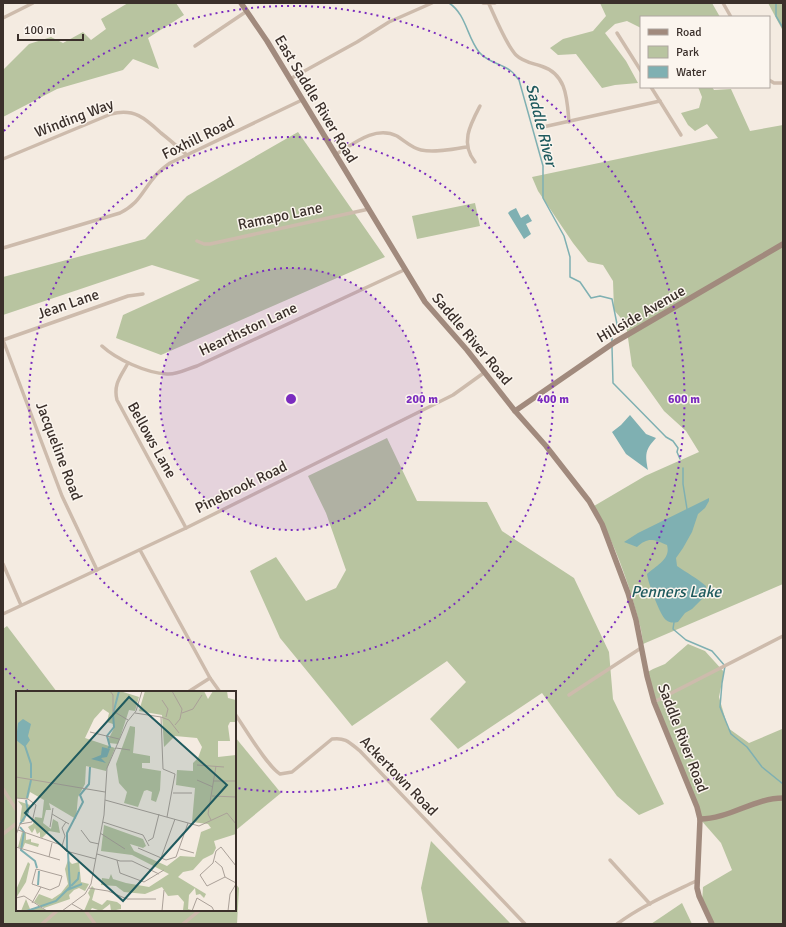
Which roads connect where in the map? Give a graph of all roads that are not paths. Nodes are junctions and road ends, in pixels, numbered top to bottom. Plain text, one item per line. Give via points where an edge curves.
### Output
1 (32, 3) edge
2 (241, 3) edge
3 (432, 3) edge
4 (483, 3) edge
5 (495, 3) edge
6 (723, 3) edge
7 (489, 4) edge
8 (247, 11) junction
9 (730, 16) edge
10 (3, 18) edge
11 (617, 33) dead end
12 (195, 46) dead end
13 (640, 69) edge
14 (290, 79) junction
15 (770, 81) edge
16 (783, 83) edge
17 (652, 88) edge
18 (302, 100) junction
19 (660, 101) junction
20 (480, 106) dead end
21 (569, 122) junction
22 (543, 127) dead end
23 (681, 135) dead end
24 (467, 147) junction
25 (335, 155) junction
26 (188, 156) junction
27 (3, 159) edge
28 (475, 162) dead end
29 (369, 210) junction
30 (198, 241) dead end
31 (783, 244) edge
32 (3, 248) edge
33 (404, 270) junction
34 (143, 294) dead end
35 (3, 340) edge
36 (102, 346) dead end
37 (128, 363) junction
38 (485, 372) junction
39 (515, 411) junction
40 (186, 528) junction
41 (140, 550) junction
42 (3, 564) edge
43 (97, 570) junction
44 (21, 605) junction
45 (3, 614) edge
46 (783, 636) edge
47 (641, 648) junction
48 (210, 678) junction
49 (190, 691) edge
50 (219, 691) edge
51 (569, 695) dead end
52 (654, 702) junction
53 (236, 715) edge
54 (3, 789) edge
55 (783, 798) edge
56 (16, 809) edge
57 (700, 819) junction
58 (16, 824) edge
59 (3, 834) edge
60 (610, 860) dead end
61 (696, 881) junction
62 (650, 904) junction
63 (57, 911) edge
64 (86, 911) edge
65 (199, 911) edge
66 (42, 924) edge
67 (95, 924) edge
68 (183, 924) edge
69 (525, 924) edge
70 (617, 924) edge
71 (712, 924) edge

1 - 10 street
2 - 8 main road, East Saddle River Road
3 - 14 street via 389,22
4 - 7 street
5 - 7 street
6 - 9 street
7 - 21 street via 516,54 524,61 551,70 559,78 566,94
8 - 12 street
8 - 14 main road, East Saddle River Road
11 - 13 street
14 - 18 main road, East Saddle River Road
15 - 16 street
17 - 19 street
18 - 25 main road, East Saddle River Road
18 - 26 street, Foxhill Road
19 - 21 street
19 - 23 street
20 - 24 street via 469,131
21 - 22 street
24 - 25 street via 421,150 393,134 381,132 370,134
24 - 28 street
25 - 29 main road, East Saddle River Road
26 - 27 street, Winding Way via 147,120 123,112 111,114
26 - 32 street, Foxhill Road via 163,168 138,200 120,212
29 - 30 street, Ramapo Lane via 210,244
29 - 33 main road, Saddle River Road
31 - 39 main road, Hillside Avenue via 615,342
33 - 37 street, Hearthston Lane via 180,372 166,374
33 - 38 main road, Saddle River Road via 425,302
34 - 35 street, Jean Lane via 128,296
35 - 43 street, Jacqueline Road via 62,496
36 - 37 street, Hearthston Lane
37 - 40 street, Bellows Lane via 116,384 114,391 117,400
38 - 39 main road, Saddle River Road
38 - 40 street, Pinebrook Road via 453,395
39 - 47 main road, Saddle River Road via 589,501 602,524 628,593
40 - 41 street, Pinebrook Road
41 - 43 street, Pinebrook Road
41 - 48 street
42 - 44 street
43 - 44 street, Pinebrook Road
44 - 45 street, Pinebrook Road
46 - 52 street
47 - 51 street
47 - 52 main road, Saddle River Road
48 - 49 street
48 - 50 street
52 - 57 main road, Saddle River Road
53 - 69 street, Ackertown Road via 269,763 280,774 292,772 332,739 347,740
54 - 56 street
55 - 57 main road via 761,802 711,819
57 - 61 main road, Saddle River Road
58 - 59 street
60 - 62 street
61 - 62 street
61 - 71 main road, Saddle River Road via 699,896
62 - 70 street
63 - 66 street
64 - 67 street
65 - 68 street

